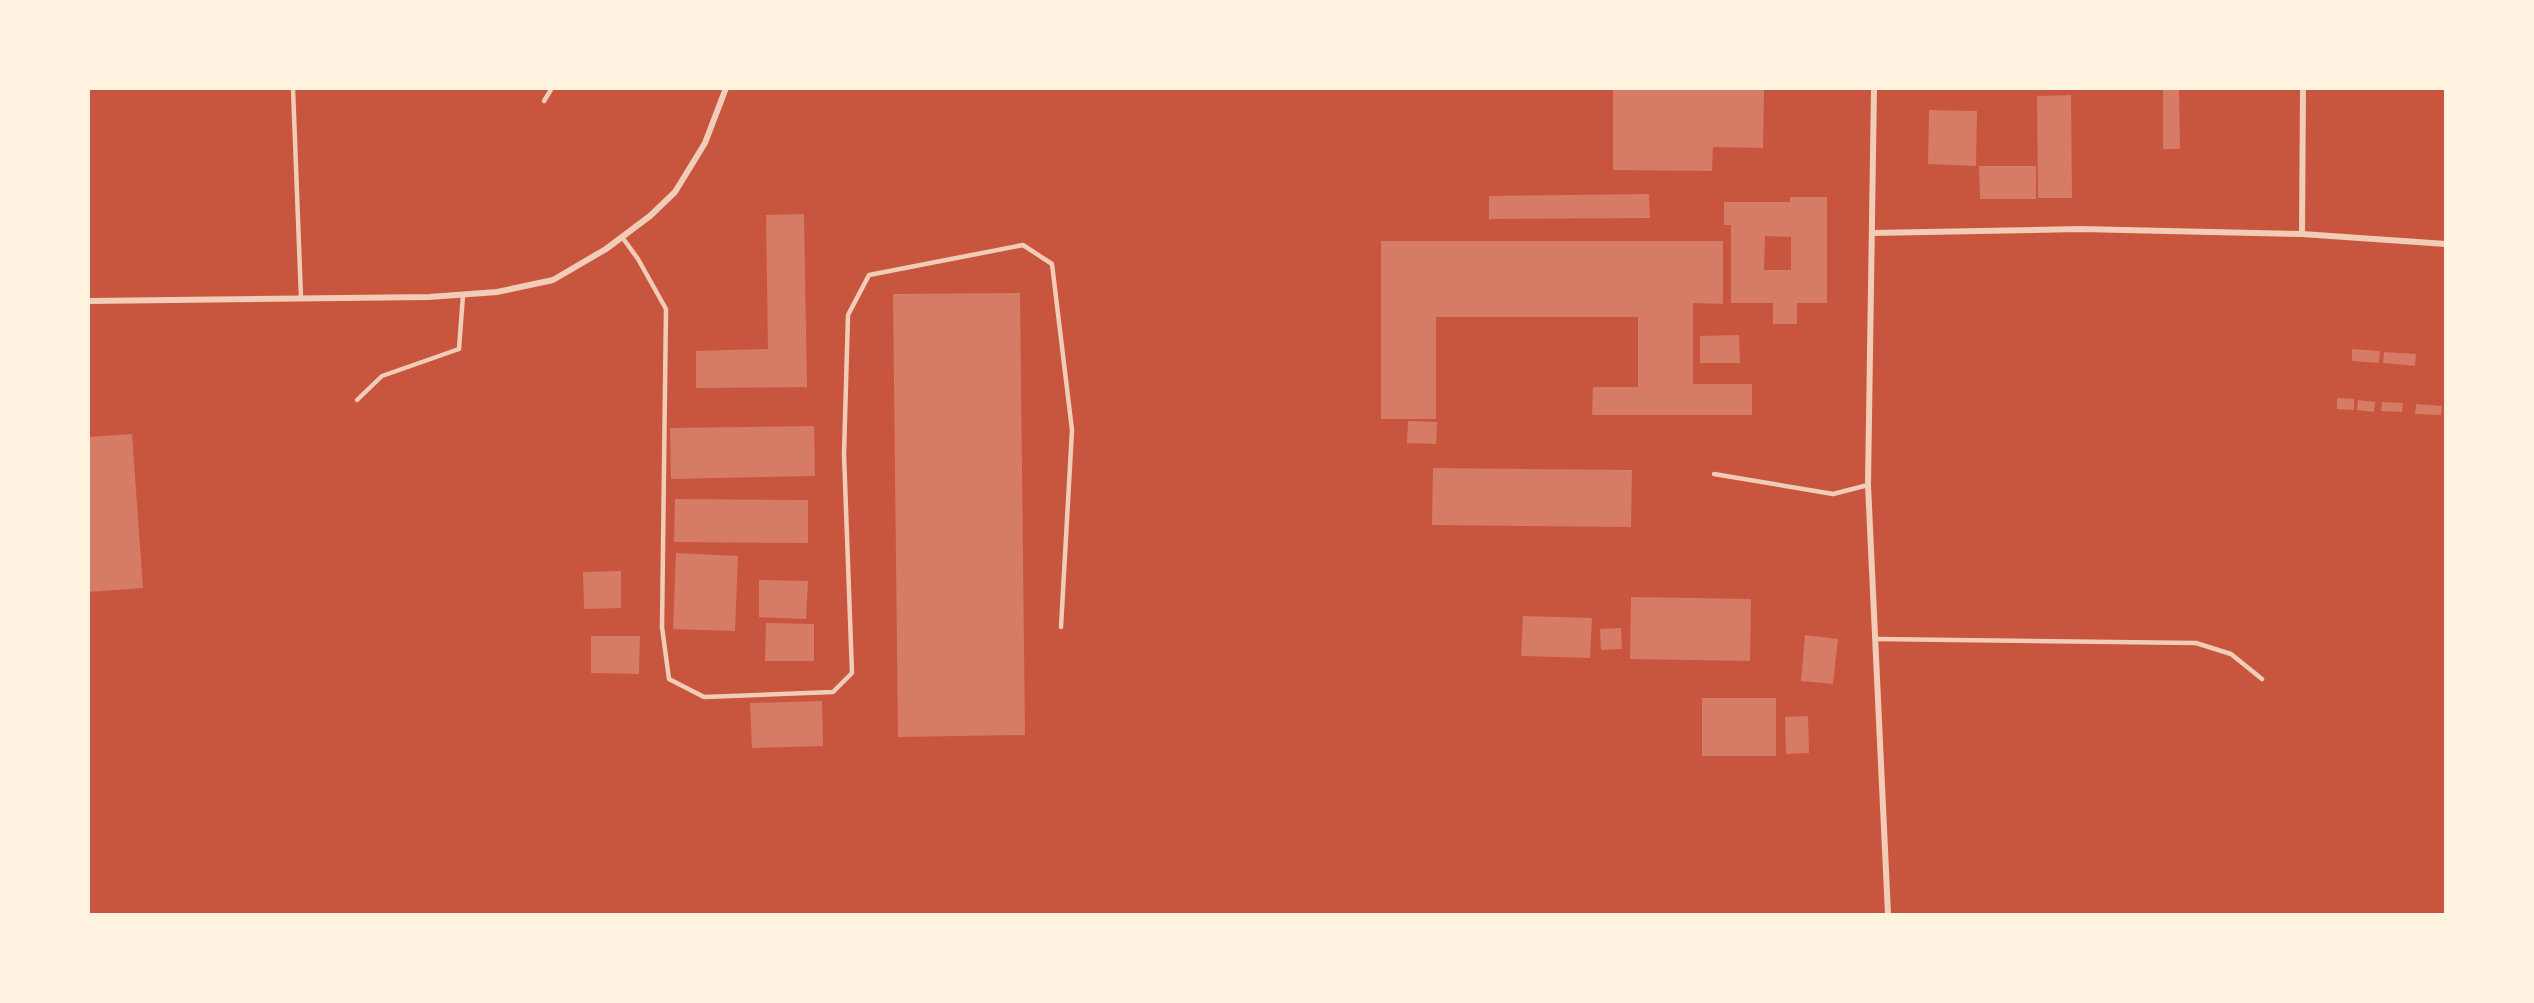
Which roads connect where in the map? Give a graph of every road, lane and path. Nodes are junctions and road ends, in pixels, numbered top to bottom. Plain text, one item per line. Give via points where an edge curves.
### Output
1 (293, 88) edge
2 (552, 88) edge
3 (726, 88) edge
4 (1874, 88) edge
5 (2303, 88) edge
6 (544, 101) dead end
7 (1872, 234) junction
8 (2302, 234) junction
9 (622, 237) junction
10 (2445, 244) edge
11 (463, 294) junction
12 (302, 298) junction
13 (88, 301) edge
14 (357, 400) dead end
15 (1714, 474) dead end
16 (1868, 485) junction
17 (1060, 627) dead end
18 (1875, 639) junction
19 (2262, 679) dead end
20 (1888, 915) edge

1 - 12 lane
2 - 6 lane
3 - 9 street via 705,143 675,192
4 - 7 street
5 - 8 street
7 - 8 street via 2080,229
7 - 16 street
8 - 10 street
9 - 11 street via 553,280 497,292
9 - 17 lane via 666,309 662,627 669,679 704,697 833,692 852,673 844,454 848,315 869,275 1023,245 1052,264 1072,430
11 - 12 street
11 - 14 lane via 459,349 382,376
12 - 13 street
15 - 16 lane via 1833,494
16 - 18 street
18 - 19 lane via 2196,643 2231,654
18 - 20 street

